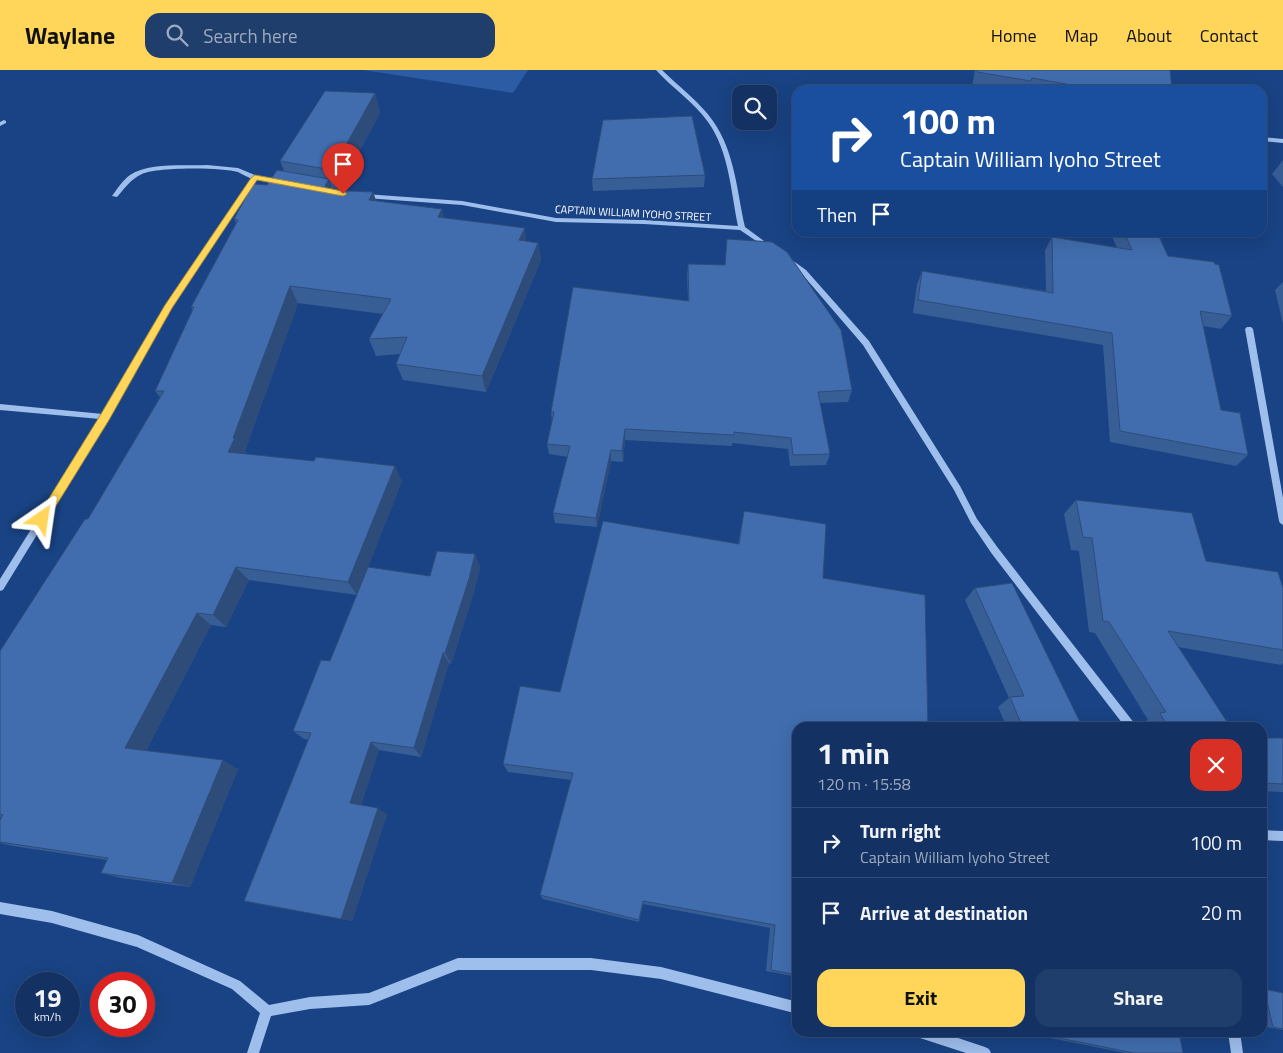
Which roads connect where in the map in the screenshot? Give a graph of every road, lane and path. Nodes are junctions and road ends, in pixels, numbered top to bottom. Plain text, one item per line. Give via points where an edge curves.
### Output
1 (660, 70) edge
2 (1267, 139) edge
3 (1283, 141) edge
4 (255, 178) junction
5 (284, 183) edge
6 (353, 195) edge
7 (116, 196) dead end
8 (742, 228) junction
9 (773, 250) edge
10 (781, 256) edge
11 (1249, 329) dead end
12 (0, 407) edge
13 (105, 417) junction
14 (1283, 521) edge
15 (0, 587) edge
16 (1128, 722) edge
17 (1267, 835) edge
18 (1283, 836) edge
19 (0, 908) edge
20 (792, 1006) edge
21 (266, 1011) junction
22 (934, 1037) edge
23 (1235, 1037) edge
24 (969, 1050) edge
25 (253, 1053) edge
26 (985, 1053) edge
27 (1237, 1053) edge

1 - 8 street via 711,122 731,169
2 - 3 street
4 - 5 street
4 - 7 street via 238,170 157,168 131,177
4 - 13 street via 169,307
6 - 8 street, CAPTAIN WILLIAM IYOHO STREET via 462,203 556,220
8 - 9 street
10 - 16 street via 804,272 866,343 957,488 974,522
11 - 14 street
12 - 13 street
13 - 15 street
17 - 18 street
19 - 21 street via 52,917 138,940 236,985
20 - 21 street via 661,973 617,967 591,964 458,964 369,999 310,1003
21 - 25 street
22 - 24 street
23 - 27 street
24 - 26 street

